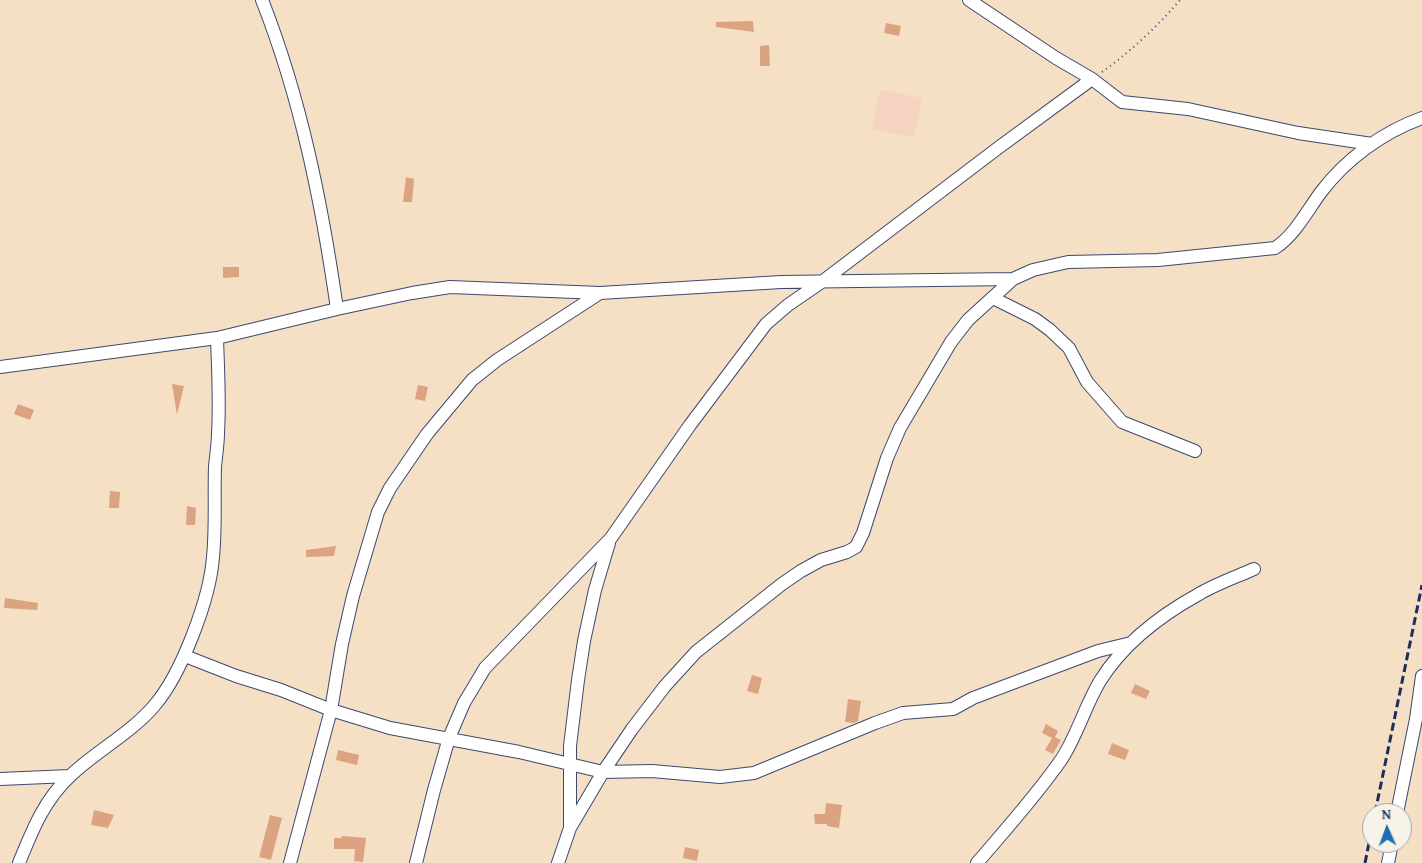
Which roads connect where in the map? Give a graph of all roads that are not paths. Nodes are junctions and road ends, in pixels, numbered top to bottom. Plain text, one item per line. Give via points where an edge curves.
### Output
1 (262, 0) edge
2 (969, 0) edge
3 (1092, 80) junction
4 (1422, 118) edge
5 (1372, 144) junction
6 (1013, 279) junction
7 (823, 281) junction
8 (600, 292) junction
9 (993, 298) junction
10 (337, 309) junction
11 (217, 338) junction
12 (0, 367) edge
13 (1195, 451) dead end
14 (611, 538) junction
15 (1254, 569) dead end
16 (1131, 643) junction
17 (185, 656) junction
18 (1422, 676) edge
19 (331, 710) junction
20 (449, 738) junction
21 (571, 764) junction
22 (603, 772) junction
23 (70, 776) junction
24 (0, 779) edge
25 (1399, 803) edge
26 (570, 828) junction
27 (19, 863) edge
28 (290, 863) edge
29 (416, 863) edge
30 (558, 863) edge
31 (977, 863) edge

1 - 10 street via 276,34 311,159
2 - 3 street
3 - 5 street via 1128,103 1188,109 1298,133
3 - 7 street
4 - 5 street via 1403,125
5 - 6 street via 1343,166 1288,237 1275,248 1158,260 1068,262 1032,270
6 - 7 street
6 - 9 street
7 - 8 street
7 - 14 street via 766,324
8 - 10 street via 450,287
8 - 19 street via 472,380 403,466 378,512 360,568
9 - 13 street via 1035,319 1057,336 1069,348 1087,382 1122,422
9 - 22 street via 968,320 951,342 900,428 856,548 800,571 696,652 665,686
10 - 11 street
11 - 12 street
11 - 17 street via 218,432 213,558 207,593
14 - 20 street via 486,668 464,703
14 - 21 street via 584,641 570,746
15 - 16 street via 1174,608
16 - 22 street via 1098,651 953,709 908,712 891,717 754,773 720,777 652,771
16 - 31 street via 1100,682 1062,757 1042,786
17 - 19 street
17 - 23 street via 163,694 146,715
18 - 25 street
19 - 20 street via 390,728
19 - 28 street
20 - 21 street
20 - 29 street
21 - 22 street
21 - 26 street
22 - 26 street
23 - 24 street
23 - 27 street via 42,809
26 - 30 street

